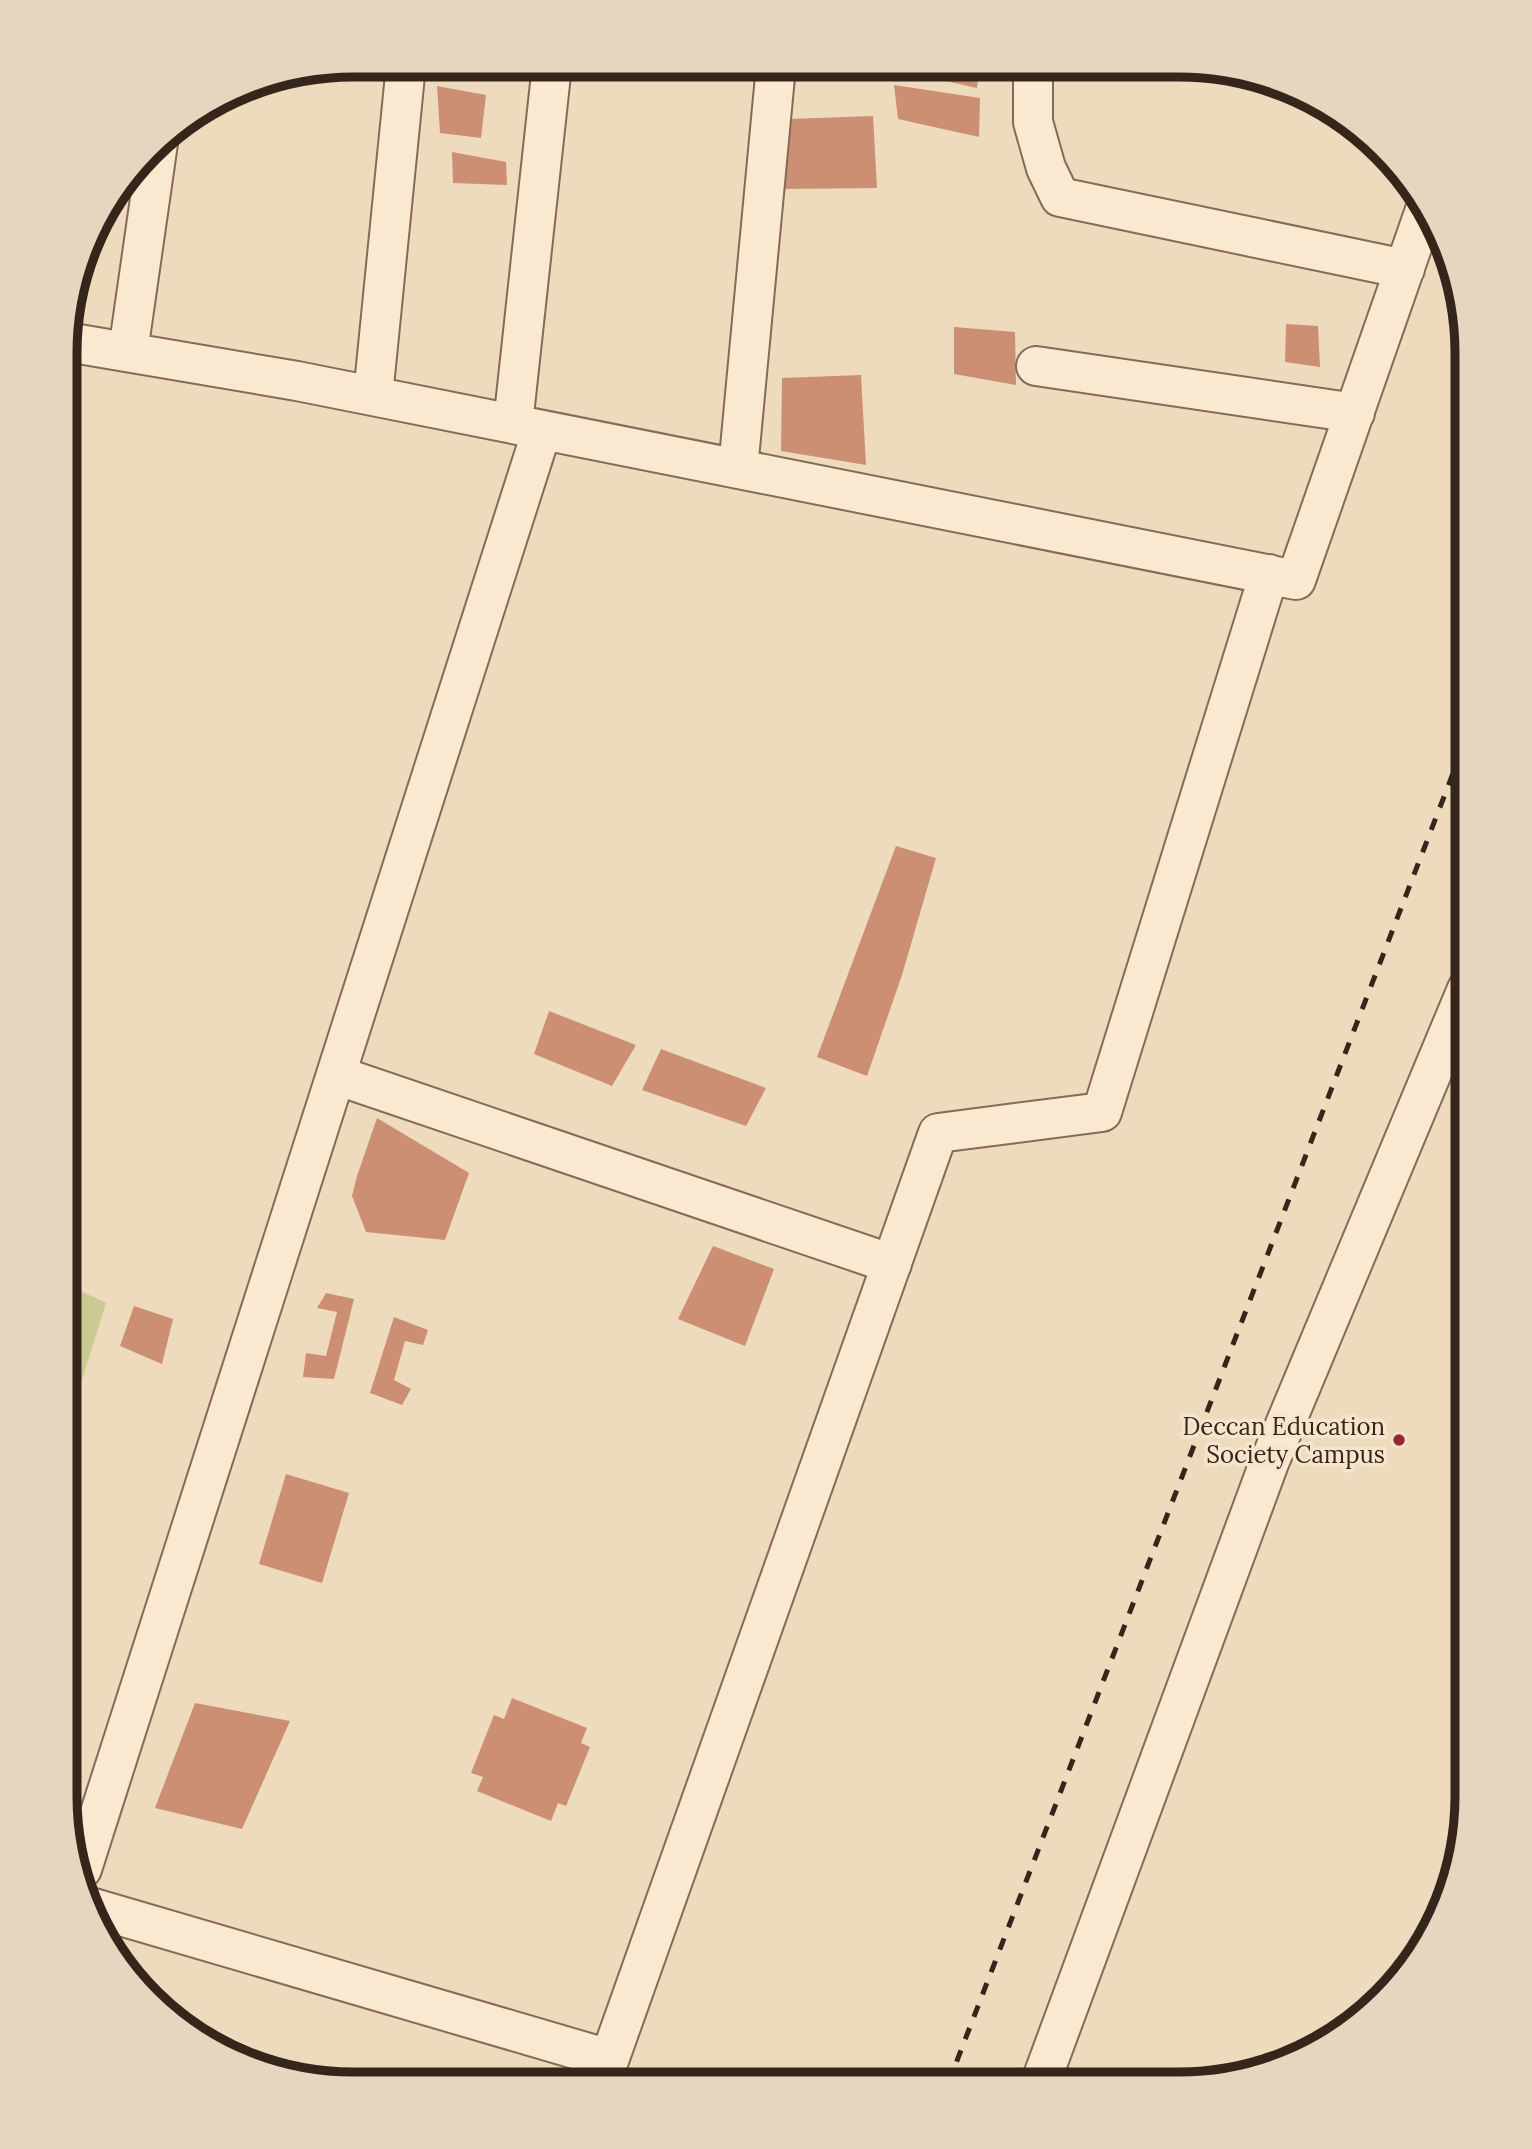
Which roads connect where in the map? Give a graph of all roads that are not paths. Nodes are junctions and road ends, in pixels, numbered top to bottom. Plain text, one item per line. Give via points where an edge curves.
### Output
1 (405, 77) edge
2 (551, 77) edge
3 (775, 77) edge
4 (1033, 77) edge
5 (155, 161) edge
6 (1421, 221) edge
7 (1405, 270) junction
8 (78, 344) edge
9 (128, 352) junction
10 (1036, 366) dead end
11 (373, 396) junction
12 (1355, 413) junction
13 (527, 427) junction
14 (737, 469) junction
15 (1269, 575) junction
16 (1455, 1018) edge
17 (336, 1075) junction
18 (892, 1264) junction
19 (84, 1861) edge
20 (101, 1910) edge
21 (605, 2071) edge
22 (1044, 2072) edge

1 - 11 street
2 - 13 street
3 - 14 street
4 - 7 street via 1033,122 1060,197
5 - 9 street
6 - 7 street
7 - 12 street
8 - 9 street
9 - 11 street
10 - 12 street
11 - 13 street
12 - 15 street via 1296,580
13 - 14 street
13 - 17 street
14 - 15 street
15 - 18 street via 1102,1112 938,1133
16 - 22 street via 1269,1463
17 - 18 street
17 - 19 street
18 - 21 street
20 - 21 street

